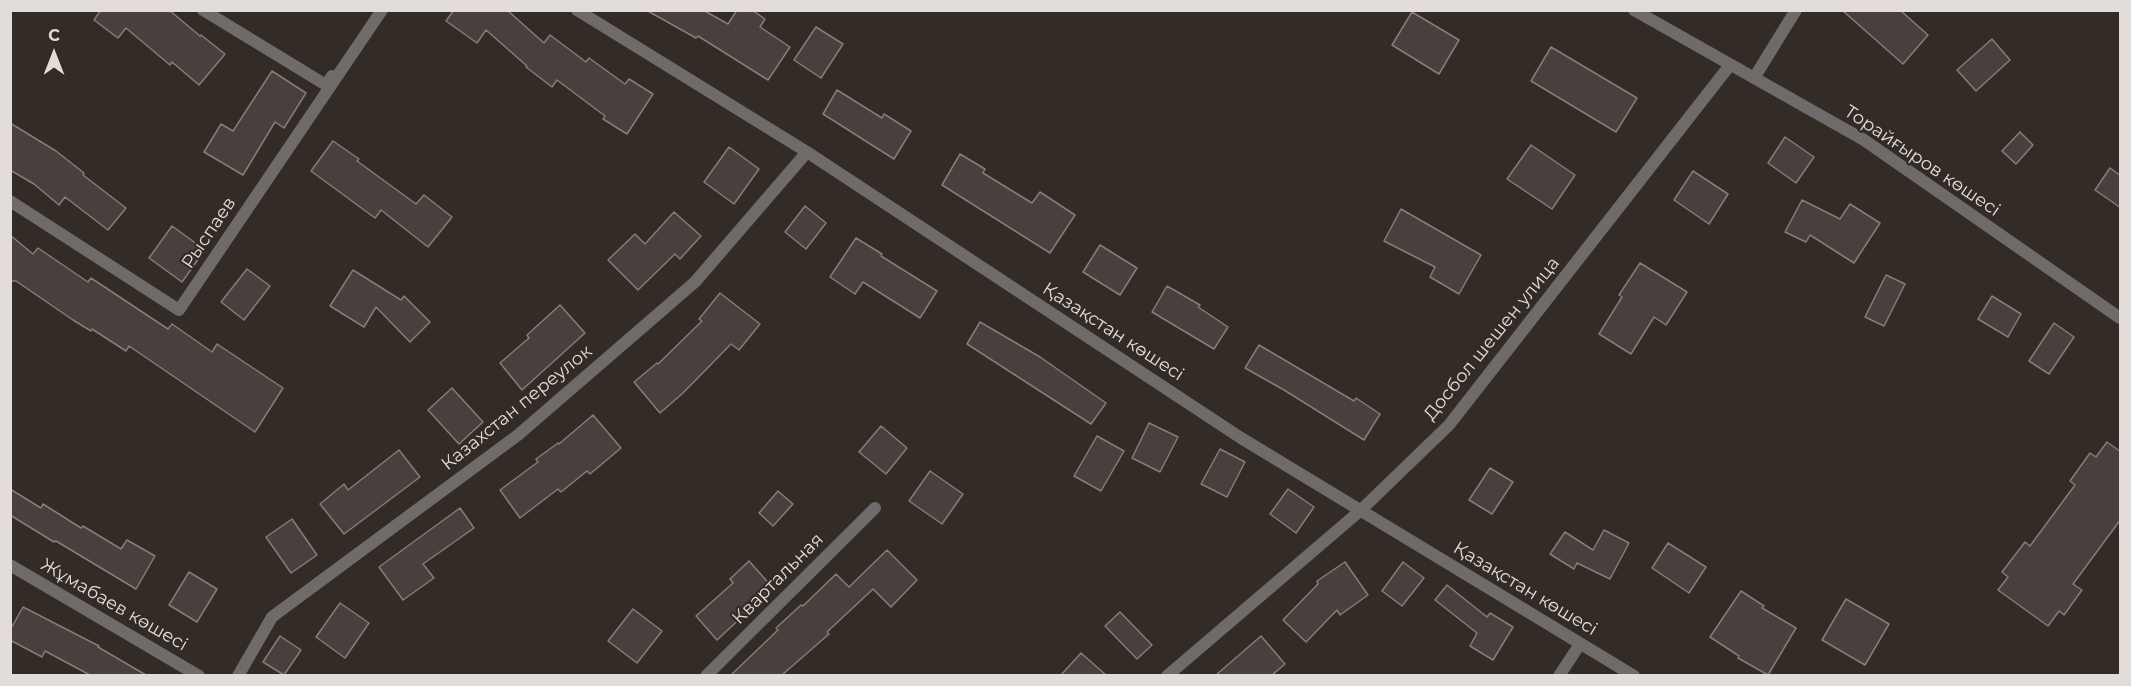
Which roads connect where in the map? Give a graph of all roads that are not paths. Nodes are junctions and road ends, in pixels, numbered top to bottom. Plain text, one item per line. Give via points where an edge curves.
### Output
1 (202, 10) edge
2 (380, 10) edge
3 (577, 10) edge
4 (1634, 10) edge
5 (1796, 10) edge
6 (1730, 64) junction
7 (1754, 78) junction
8 (807, 152) junction
9 (10, 201) edge
10 (2121, 318) edge
11 (875, 508) dead end
12 (1361, 510) junction
13 (10, 565) edge
14 (1580, 644) junction
15 (199, 675) edge
16 (238, 675) edge
17 (706, 675) edge
18 (1167, 675) edge
19 (1559, 675) edge
20 (1634, 675) edge

1 - 2 street, Рыспаев via 326,85
2 - 9 street, Рыспаев via 179,310
3 - 8 street, Қазақстан көшесі
4 - 6 street, Торайғыров көшесі
5 - 7 street
6 - 7 street, Торайғыров көшесі
6 - 12 street, Досбол шешен улица via 1449,425
7 - 10 street, Торайғыров көшесі via 1864,140
8 - 12 street, Қазақстан көшесі via 1241,438
8 - 16 street, Казахстан переулок via 695,282 518,435 272,617
11 - 17 street, Квартальная
12 - 14 street, Қазақстан көшесі
12 - 18 street, Досбол шешен улица
13 - 15 street, Жұмабаев көшесі
14 - 19 street
14 - 20 street, Қазақстан көшесі

